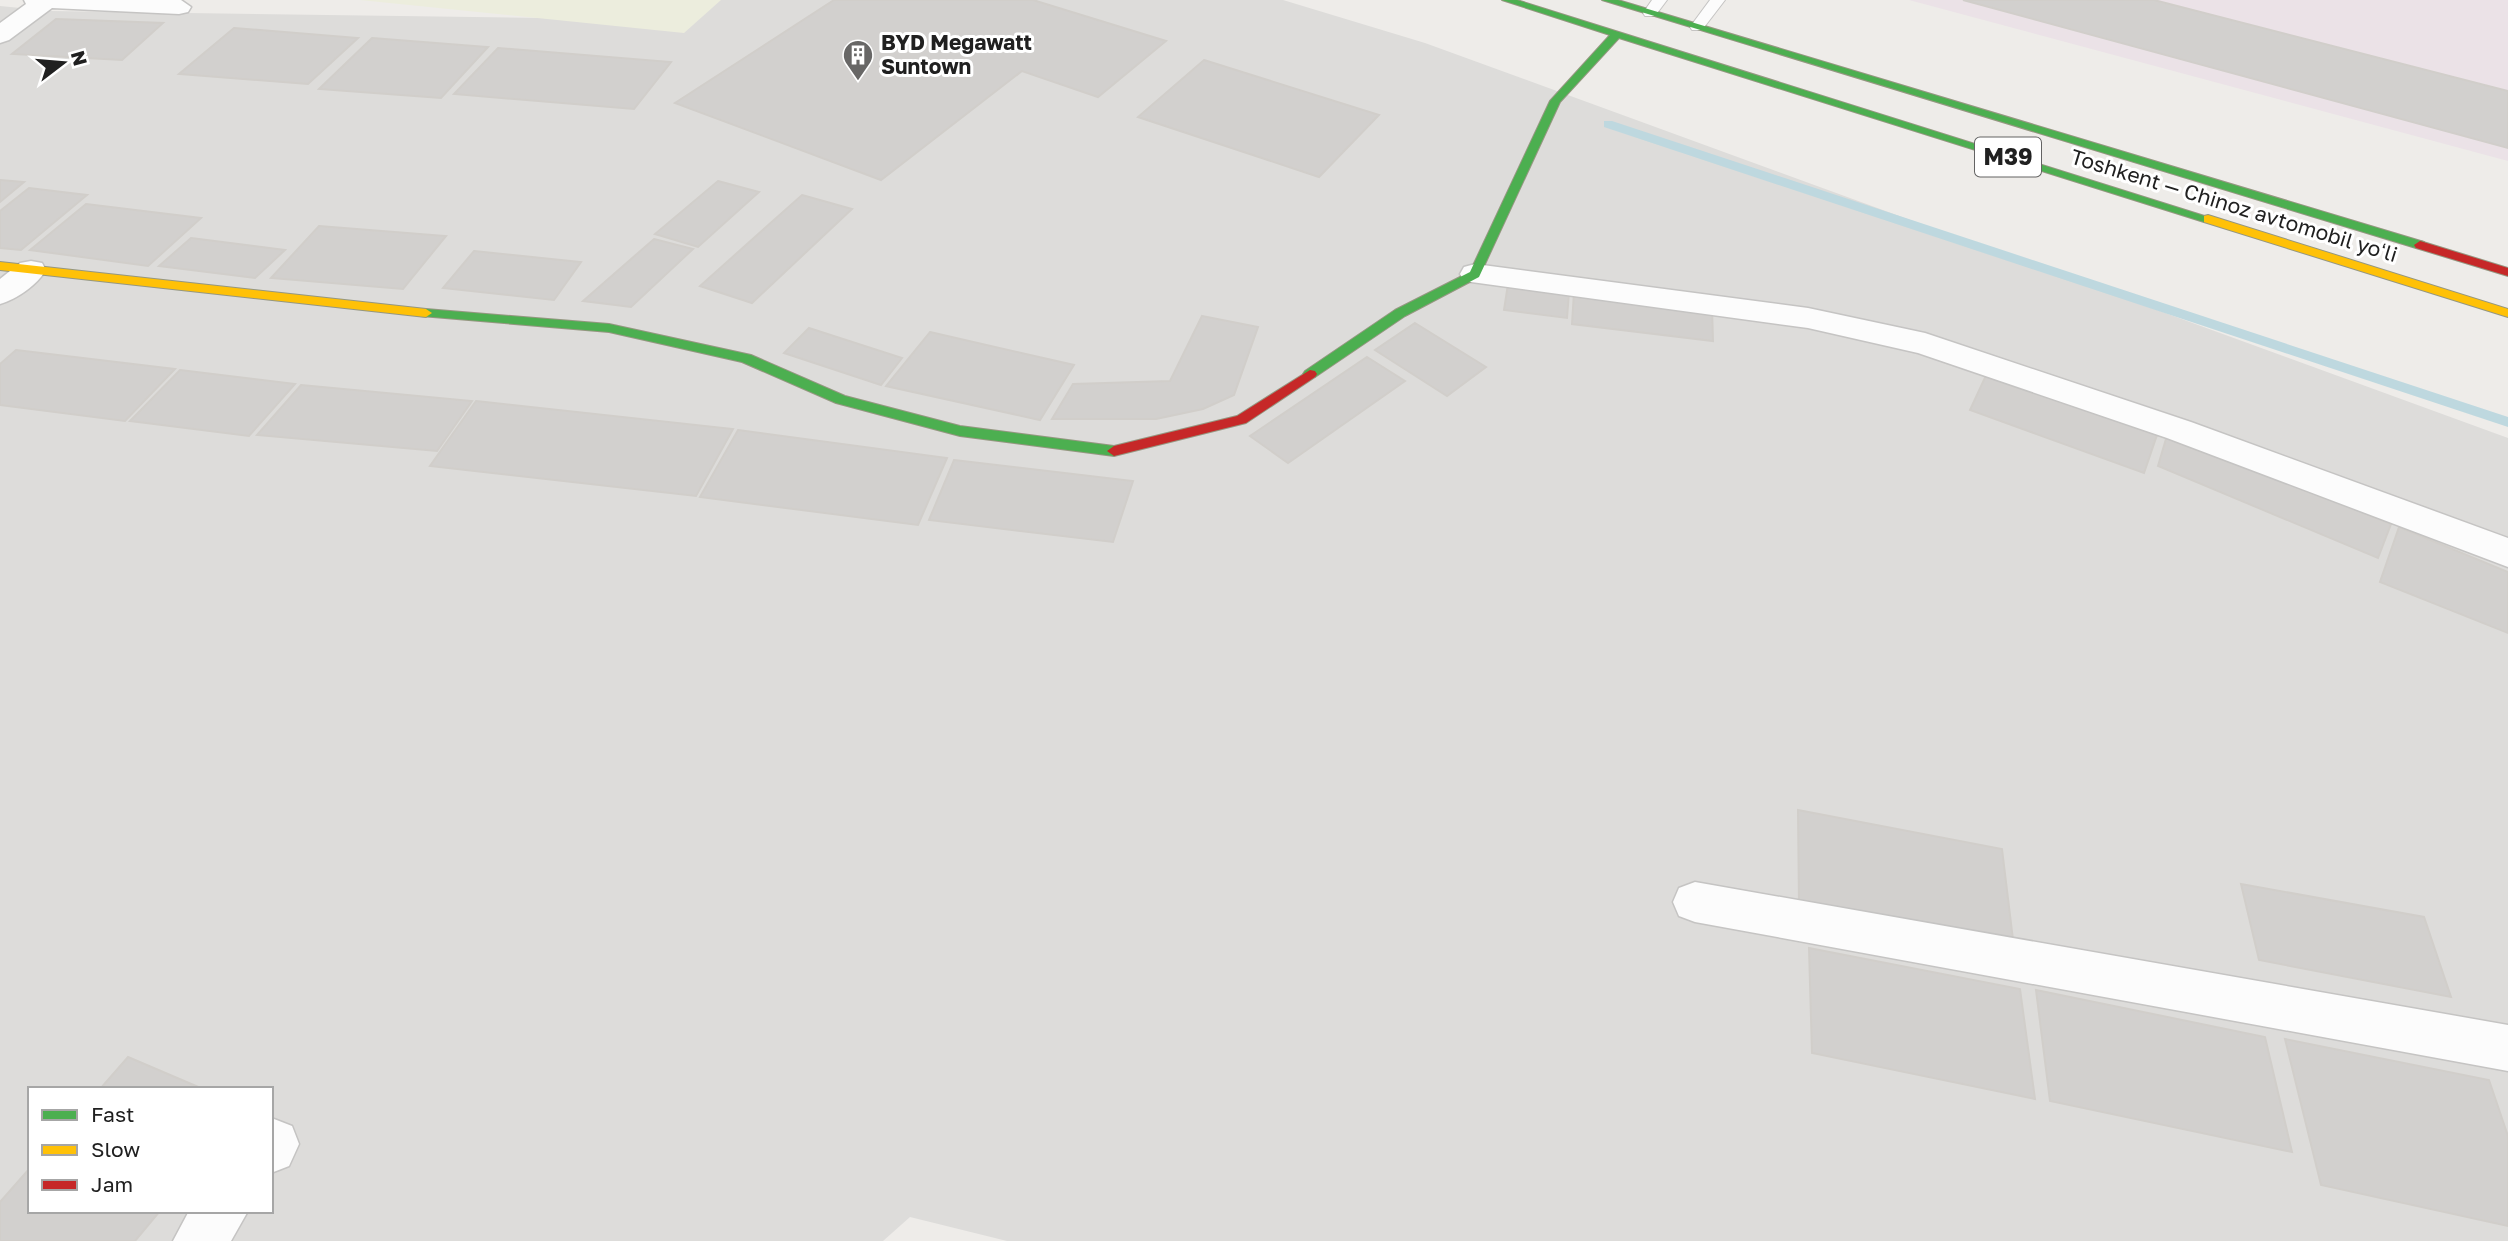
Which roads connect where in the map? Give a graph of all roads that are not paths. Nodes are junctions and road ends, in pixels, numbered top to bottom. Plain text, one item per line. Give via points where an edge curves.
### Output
1 (1507, 0) edge
2 (1607, 0) edge
3 (1718, 0) edge
4 (41, 1) edge
5 (1655, 6) edge
6 (179, 7) dead end
7 (1697, 27) junction
8 (1617, 34) junction
9 (0, 35) edge
10 (0, 266) edge
11 (31, 270) junction
12 (2508, 272) edge
13 (1475, 275) junction
14 (0, 293) edge
15 (2508, 313) edge
16 (2508, 553) edge
17 (1695, 902) dead end
18 (2508, 1048) edge
19 (220, 1213) edge
20 (199, 1241) edge

1 - 8 main road, Toshkent — Chinoz avtomobil yoʻli / M39
2 - 5 main road, Toshkent — Chinoz avtomobil yoʻli / M39
3 - 7 lane
4 - 6 street
4 - 9 street
5 - 7 main road, Toshkent — Chinoz avtomobil yoʻli / M39
7 - 12 main road, Toshkent — Chinoz avtomobil yoʻli / M39
8 - 13 main road via 1555,102
8 - 15 main road, Toshkent — Chinoz avtomobil yoʻli / M39
10 - 11 main road
11 - 13 main road via 371,309 609,328 746,358 841,400 960,431 1118,452 1241,420 1400,313
11 - 14 street
13 - 16 street via 1808,318 1925,344 2179,430
17 - 18 street
19 - 20 street

